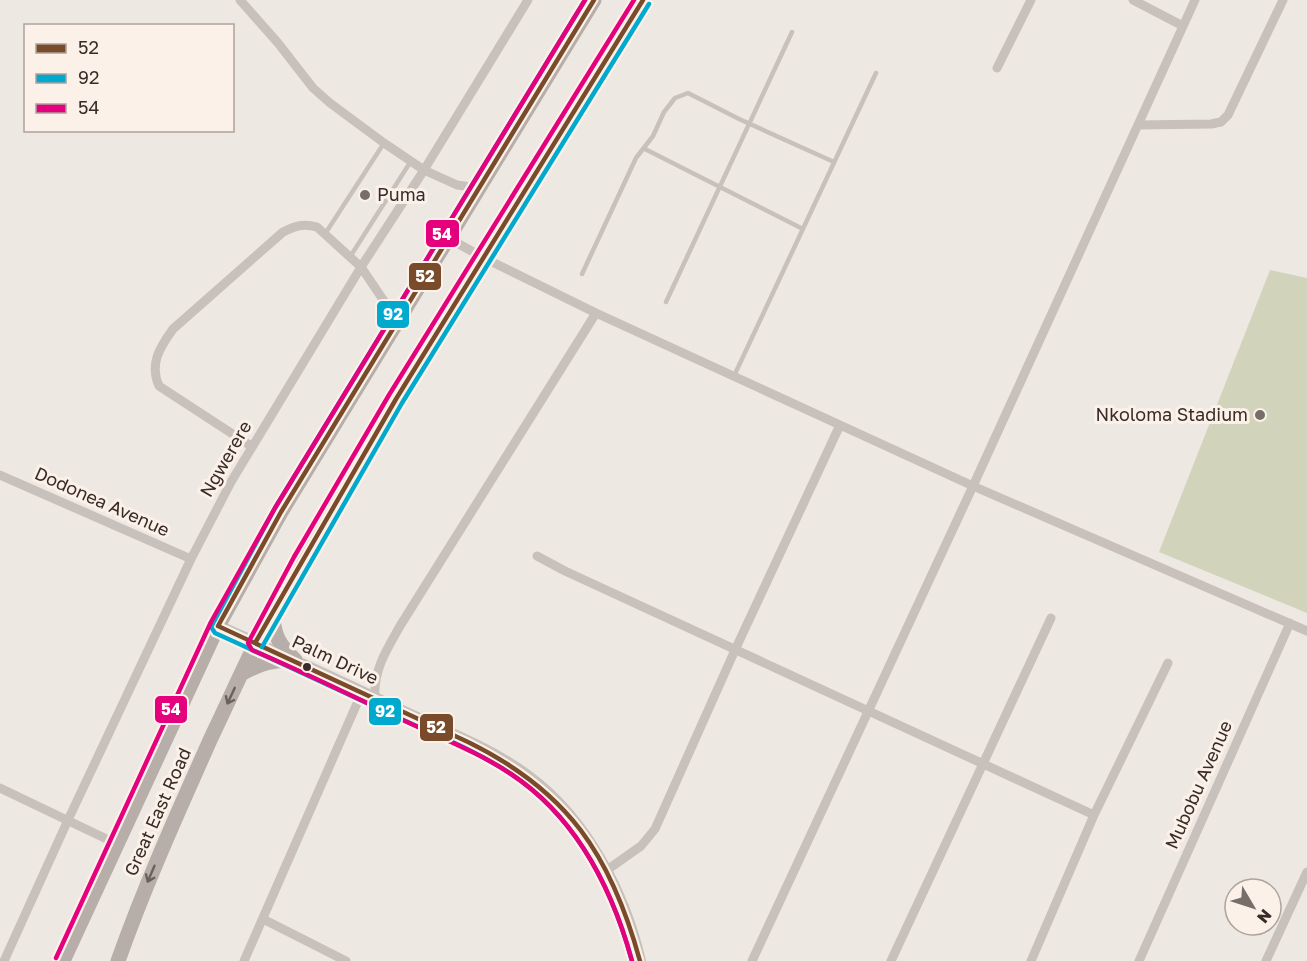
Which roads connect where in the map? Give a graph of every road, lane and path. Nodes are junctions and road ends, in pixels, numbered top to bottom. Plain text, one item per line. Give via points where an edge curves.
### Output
1 (240, 0) edge
2 (528, 0) edge
3 (594, 0) edge
4 (643, 0) edge
5 (1031, 0) edge
6 (1133, 0) edge
7 (1195, 0) edge
8 (1283, 0) edge
9 (1183, 26) junction
10 (792, 32) dead end
11 (997, 68) dead end
12 (876, 73) dead end
13 (749, 123) junction
14 (1138, 125) junction
15 (384, 143) junction
16 (645, 148) junction
17 (411, 161) junction
18 (834, 162) junction
19 (424, 170) junction
20 (720, 187) junction
21 (478, 188) junction
22 (802, 229) junction
23 (325, 234) junction
24 (448, 238) junction
25 (350, 257) junction
26 (484, 258) junction
27 (361, 267) junction
28 (582, 274) dead end
29 (666, 302) dead end
30 (596, 313) junction
31 (396, 323) junction
32 (734, 376) junction
33 (840, 425) junction
34 (251, 446) junction
35 (0, 475) edge
36 (973, 486) junction
37 (537, 556) dead end
38 (191, 559) junction
39 (272, 611) junction
40 (1051, 618) dead end
41 (1290, 623) junction
42 (218, 626) junction
43 (1307, 631) edge
44 (255, 643) junction
45 (735, 650) junction
46 (295, 660) junction
47 (1168, 663) dead end
48 (241, 674) junction
49 (362, 692) junction
50 (375, 698) junction
51 (868, 710) junction
52 (982, 763) junction
53 (0, 788) edge
54 (1094, 815) junction
55 (68, 820) junction
56 (117, 844) junction
57 (607, 870) junction
58 (1307, 872) edge
59 (263, 919) junction
60 (4, 961) edge
61 (63, 961) edge
62 (118, 961) edge
63 (244, 961) edge
64 (346, 961) edge
65 (640, 961) edge
66 (752, 961) edge
67 (891, 961) edge
68 (1031, 961) edge
69 (1139, 961) edge
70 (1266, 961) edge

1 - 15 street via 313,88
2 - 19 street, Ngwerere
3 - 21 main road, Great East Road
4 - 26 main road, Great East Road
5 - 11 street
6 - 9 street
7 - 9 street
8 - 14 street via 1228,115 1221,122
9 - 14 street
10 - 13 lane
12 - 18 lane
13 - 16 lane via 688,93 682,94 664,112
13 - 18 lane
13 - 20 lane
14 - 36 street
15 - 17 street
15 - 23 lane
16 - 20 lane
16 - 28 lane via 636,158
17 - 19 street
17 - 25 lane
18 - 22 lane
19 - 21 street via 457,185
19 - 27 street, Ngwerere
20 - 22 lane
20 - 29 lane
21 - 24 main road, Great East Road
22 - 32 lane
23 - 25 street
23 - 34 street via 308,224 283,232 173,329 155,361 154,375 159,386
24 - 26 street
24 - 31 main road, Great East Road
25 - 27 street
26 - 30 street
26 - 39 main road, Great East Road
27 - 31 street
27 - 34 street, Ngwerere
30 - 32 street
30 - 50 street via 400,626 377,671
31 - 42 main road, Great East Road via 281,512
32 - 33 street
33 - 36 street
33 - 45 street
34 - 38 street, Ngwerere
35 - 38 street, Dodonea Avenue
36 - 41 street
36 - 51 street
37 - 45 street
38 - 55 street, Ngwerere
39 - 44 main road, Great East Road
39 - 46 main road via 274,630 282,647
40 - 52 street
41 - 43 street
41 - 69 street, Mubobu Avenue
42 - 44 street, Palm Drive
42 - 56 main road, Great East Road
44 - 46 street, Palm Drive
44 - 48 main road, Great East Road
45 - 51 street
45 - 57 street via 655,829 641,846
46 - 48 main road via 276,659
46 - 49 street, Palm Drive
47 - 54 street
48 -> 62 main road, Great East Road via 178,810
49 - 50 street, Palm Drive
49 - 59 street
50 - 57 street, Palm Drive via 499,757 531,778 572,818
51 - 52 street
51 - 66 street
52 - 54 street
52 - 67 street
53 - 55 street
54 - 68 street
55 - 56 street
55 - 60 street, Ngwerere
56 - 61 main road, Great East Road
57 - 65 street, Palm Drive
58 - 70 street
59 - 63 street
59 - 64 street

